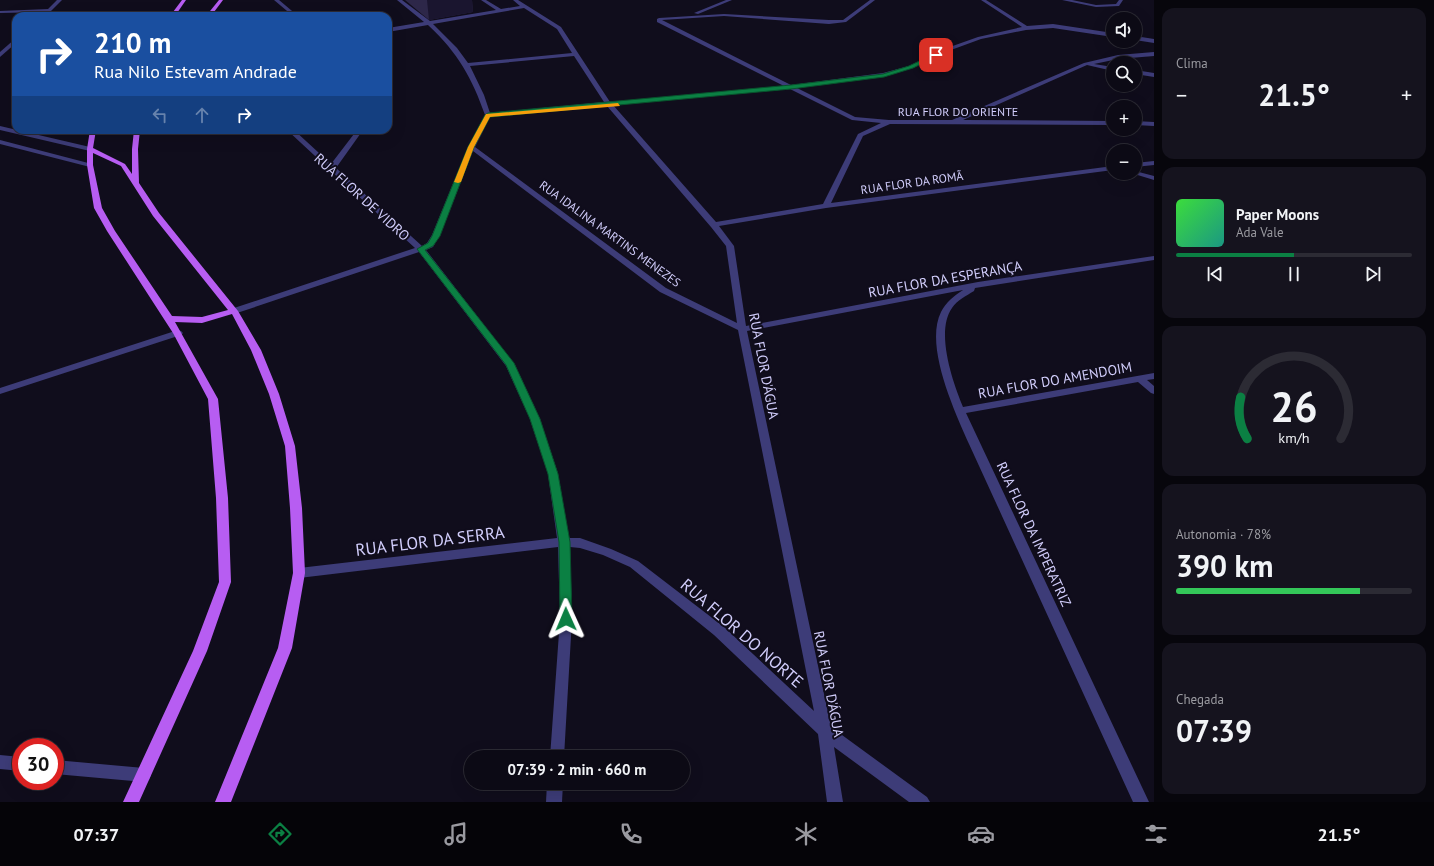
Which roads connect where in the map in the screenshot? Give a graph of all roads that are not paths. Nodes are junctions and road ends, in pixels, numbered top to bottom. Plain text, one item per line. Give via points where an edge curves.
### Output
1 (60, 0) edge
2 (184, 0) edge
3 (221, 0) edge
4 (276, 0) edge
5 (399, 0) edge
6 (482, 0) edge
7 (515, 0) edge
8 (730, 0) edge
9 (873, 0) edge
10 (983, 0) edge
11 (1064, 0) edge
12 (1121, 0) edge
13 (526, 6) junction
14 (49, 10) junction
15 (500, 11) junction
16 (0, 12) edge
17 (47, 12) edge
18 (175, 12) edge
19 (211, 12) edge
20 (291, 12) edge
21 (685, 16) junction
22 (431, 23) junction
23 (1026, 28) junction
24 (392, 29) edge
25 (1106, 34) edge
26 (1142, 39) edge
27 (1154, 41) edge
28 (12, 44) edge
29 (576, 54) junction
30 (1154, 54) edge
31 (0, 55) edge
32 (1086, 64) junction
33 (467, 65) junction
34 (1106, 68) edge
35 (1142, 73) edge
36 (1154, 75) edge
37 (791, 87) junction
38 (609, 105) junction
39 (488, 115) junction
40 (889, 122) junction
41 (951, 123) junction
42 (1106, 123) edge
43 (1142, 124) edge
44 (1154, 124) edge
45 (857, 127) junction
46 (0, 128) edge
47 (12, 131) edge
48 (26, 134) edge
49 (92, 134) edge
50 (137, 134) edge
51 (294, 134) edge
52 (357, 134) edge
53 (0, 142) edge
54 (471, 147) junction
55 (90, 149) junction
56 (1154, 162) edge
57 (1142, 164) edge
58 (90, 165) junction
59 (331, 169) junction
60 (1106, 169) edge
61 (1142, 175) edge
62 (1154, 178) edge
63 (136, 186) junction
64 (826, 206) junction
65 (714, 225) junction
66 (421, 249) junction
67 (1154, 258) edge
68 (978, 285) junction
69 (234, 311) junction
70 (168, 319) junction
71 (742, 329) junction
72 (178, 333) junction
73 (1154, 376) edge
74 (1140, 379) junction
75 (0, 391) edge
76 (1154, 391) edge
77 (961, 411) junction
78 (564, 542) junction
79 (299, 573) junction
80 (824, 732) junction
81 (557, 750) edge
82 (0, 762) edge
83 (12, 763) edge
84 (64, 768) edge
85 (144, 775) junction
86 (555, 790) edge
87 (130, 802) edge
88 (223, 802) edge
89 (554, 802) edge
90 (835, 802) edge
91 (922, 802) edge
92 (1141, 802) edge

1 - 14 street
2 - 18 main road
3 - 19 main road
4 - 20 street
5 - 22 street
6 - 15 street
7 - 13 street, RUA FLOR D'ÁGUA
8 - 21 street
9 - 21 street via 844,20 830,22 738,15
10 - 23 street
11 - 12 street via 1104,7 1117,5
13 - 15 street
13 - 29 street, RUA FLOR D'ÁGUA via 559,28
14 - 16 street
14 - 17 street
15 - 22 street
21 - 37 street via 662,18 659,21
22 - 24 street
22 - 33 street
23 - 25 street via 1053,26
23 - 37 street via 980,38 911,67 884,75
26 - 27 street
28 - 31 street
29 - 33 street
29 - 38 street, RUA FLOR D'ÁGUA
30 - 32 street via 1118,57
32 - 34 street
32 - 41 street
33 - 39 street
35 - 36 street
37 - 38 street
37 - 45 street
38 - 39 street
38 - 65 street, RUA FLOR D'ÁGUA
39 - 54 street
40 - 41 street, RUA FLOR DO ORIENTE
40 - 45 street, RUA FLOR DO ORIENTE
40 - 45 street
41 - 42 street, RUA FLOR DO ORIENTE
43 - 44 street
45 - 64 street
46 - 47 street
48 - 55 street
49 - 55 main road
50 - 63 main road
51 - 59 street, RUA FLOR DE VIDRO
52 - 59 street
53 - 58 street
54 - 66 street via 436,236 430,245
54 - 71 street, RUA IDALINA MARTINS MENEZES via 663,290
55 - 58 main road
55 - 63 main road via 123,165
56 - 57 street
58 - 70 main road via 98,208
59 - 66 street, RUA FLOR DE VIDRO
60 - 64 street, RUA FLOR DA ROMÃ
61 - 62 street
63 - 69 main road
64 - 65 street, RUA FLOR DA ROMÃ
65 - 71 street, RUA FLOR D'ÁGUA via 730,246
66 - 69 street
66 - 78 street, RUA FLOR DE VIDRO via 510,364 535,419 553,474
67 - 68 street, RUA FLOR DA ESPERANÇA
68 - 71 street, RUA FLOR DA ESPERANÇA
68 - 77 street, RUA FLOR DA IMPERATRIZ via 952,300 943,314 941,336 944,370
69 - 70 main road via 202,320
69 - 79 main road via 256,350 274,394 290,446
70 - 72 main road
71 - 80 street, RUA FLOR D'ÁGUA
72 - 75 street
72 - 85 main road via 213,399 222,498 224,582 200,651
73 - 74 street, RUA FLOR DO AMENDOIM
74 - 76 street
74 - 77 street, RUA FLOR DO AMENDOIM
77 - 92 street, RUA FLOR DA IMPERATRIZ
78 - 79 street, RUA FLOR DA SERRA
78 - 80 street, RUA FLOR DO NORTE via 580,543 634,564 719,631
78 - 81 street, RUA FLOR DE VIDRO via 566,619
79 - 88 main road via 285,648
80 - 90 street, RUA FLOR D'ÁGUA
80 - 91 street, RUA FLOR DO NORTE
82 - 83 street
84 - 85 street
85 - 87 main road
86 - 89 street

